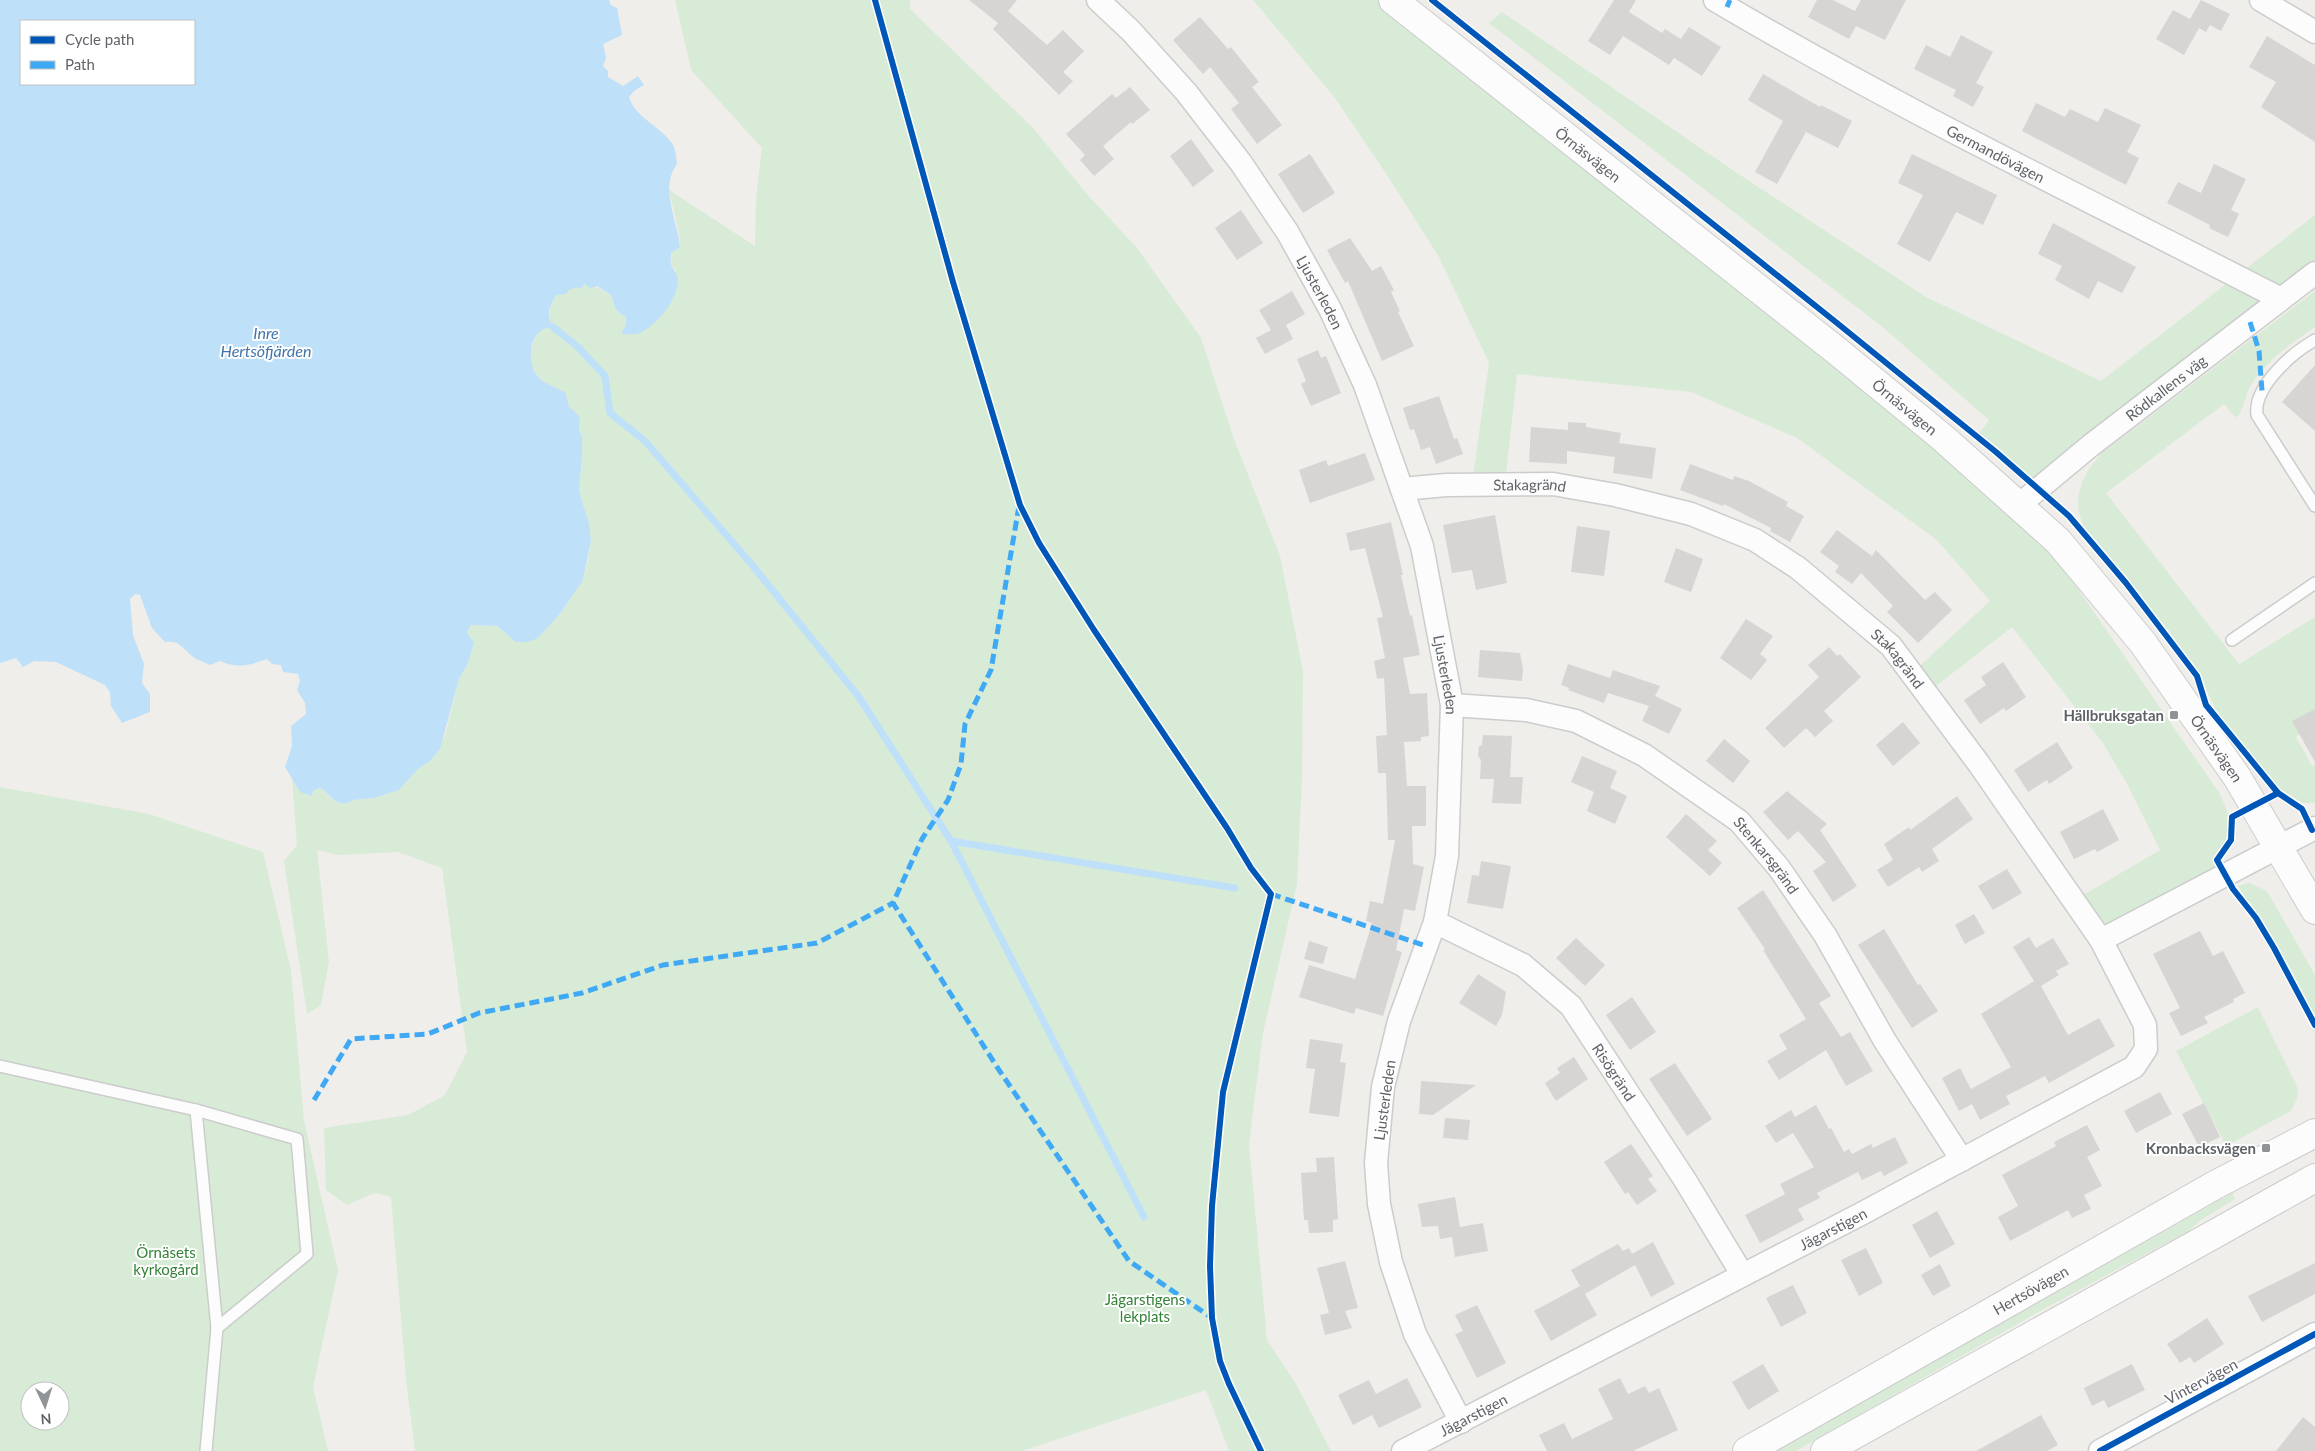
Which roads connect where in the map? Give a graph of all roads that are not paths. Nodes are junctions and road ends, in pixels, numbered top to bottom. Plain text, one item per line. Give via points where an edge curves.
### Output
1 (1098, 0) edge
2 (1393, 0) edge
3 (1715, 0) edge
4 (2261, 0) edge
5 (2315, 32) edge
6 (2315, 273) edge
7 (2281, 299) junction
8 (2315, 340) edge
9 (1402, 489) junction
10 (2019, 505) junction
11 (2315, 506) edge
12 (2315, 583) edge
13 (2232, 640) dead end
14 (1452, 705) junction
15 (2315, 828) edge
16 (2278, 847) junction
17 (2315, 910) edge
18 (1435, 922) junction
19 (2101, 940) junction
20 (0, 1066) edge
21 (196, 1110) junction
22 (2315, 1133) edge
23 (1962, 1160) junction
24 (2315, 1178) edge
25 (1742, 1274) junction
26 (217, 1328) junction
27 (2315, 1334) edge
28 (1461, 1422) junction
29 (206, 1451) edge
30 (1403, 1451) edge
31 (1748, 1451) edge
32 (1825, 1451) edge
33 (2100, 1451) edge

1 - 9 street, Ljusterleden via 1186,92 1241,163 1288,233 1366,385
2 - 10 street, Örnäsvägen via 1837,351
3 - 7 street, Germandövägen via 1815,58 2030,172
4 - 5 street
6 - 7 street, Rödkallens väg
7 - 10 street, Rödkallens väg
8 - 11 lane via 2288,360 2271,378 2256,406 2257,415
9 - 14 street, Ljusterleden via 1422,546
9 - 19 street, Stakagränd via 1446,485 1553,484 1614,495 1691,514 1755,540 1784,558 1891,646 1979,764
10 - 16 street, Örnäsvägen via 2058,541 2143,643 2237,777
12 - 13 lane
14 - 18 street, Ljusterleden via 1447,856
14 - 23 street, Stenkarsgränd via 1526,710 1576,721 1644,755 1739,821 1779,868 1825,936 1885,1041
15 - 16 street
16 - 17 street, Örnäsvägen
16 - 19 street
18 - 25 street, Risögränd via 1523,965 1571,1006 1680,1172
18 - 28 street, Ljusterleden via 1399,1021 1383,1087 1376,1163 1379,1204 1391,1262 1415,1334
19 - 23 street, Jägarstigen via 2145,1025 2146,1049 2134,1067
20 - 21 lane
21 - 26 lane
21 - 26 lane via 297,1138 307,1254
22 - 31 street, Hertsövägen via 2206,1190
23 - 25 street, Jägarstigen
24 - 32 street
25 - 28 street, Jägarstigen
26 - 29 lane
27 - 33 street, Vintervägen
28 - 30 street, Jägarstigen

